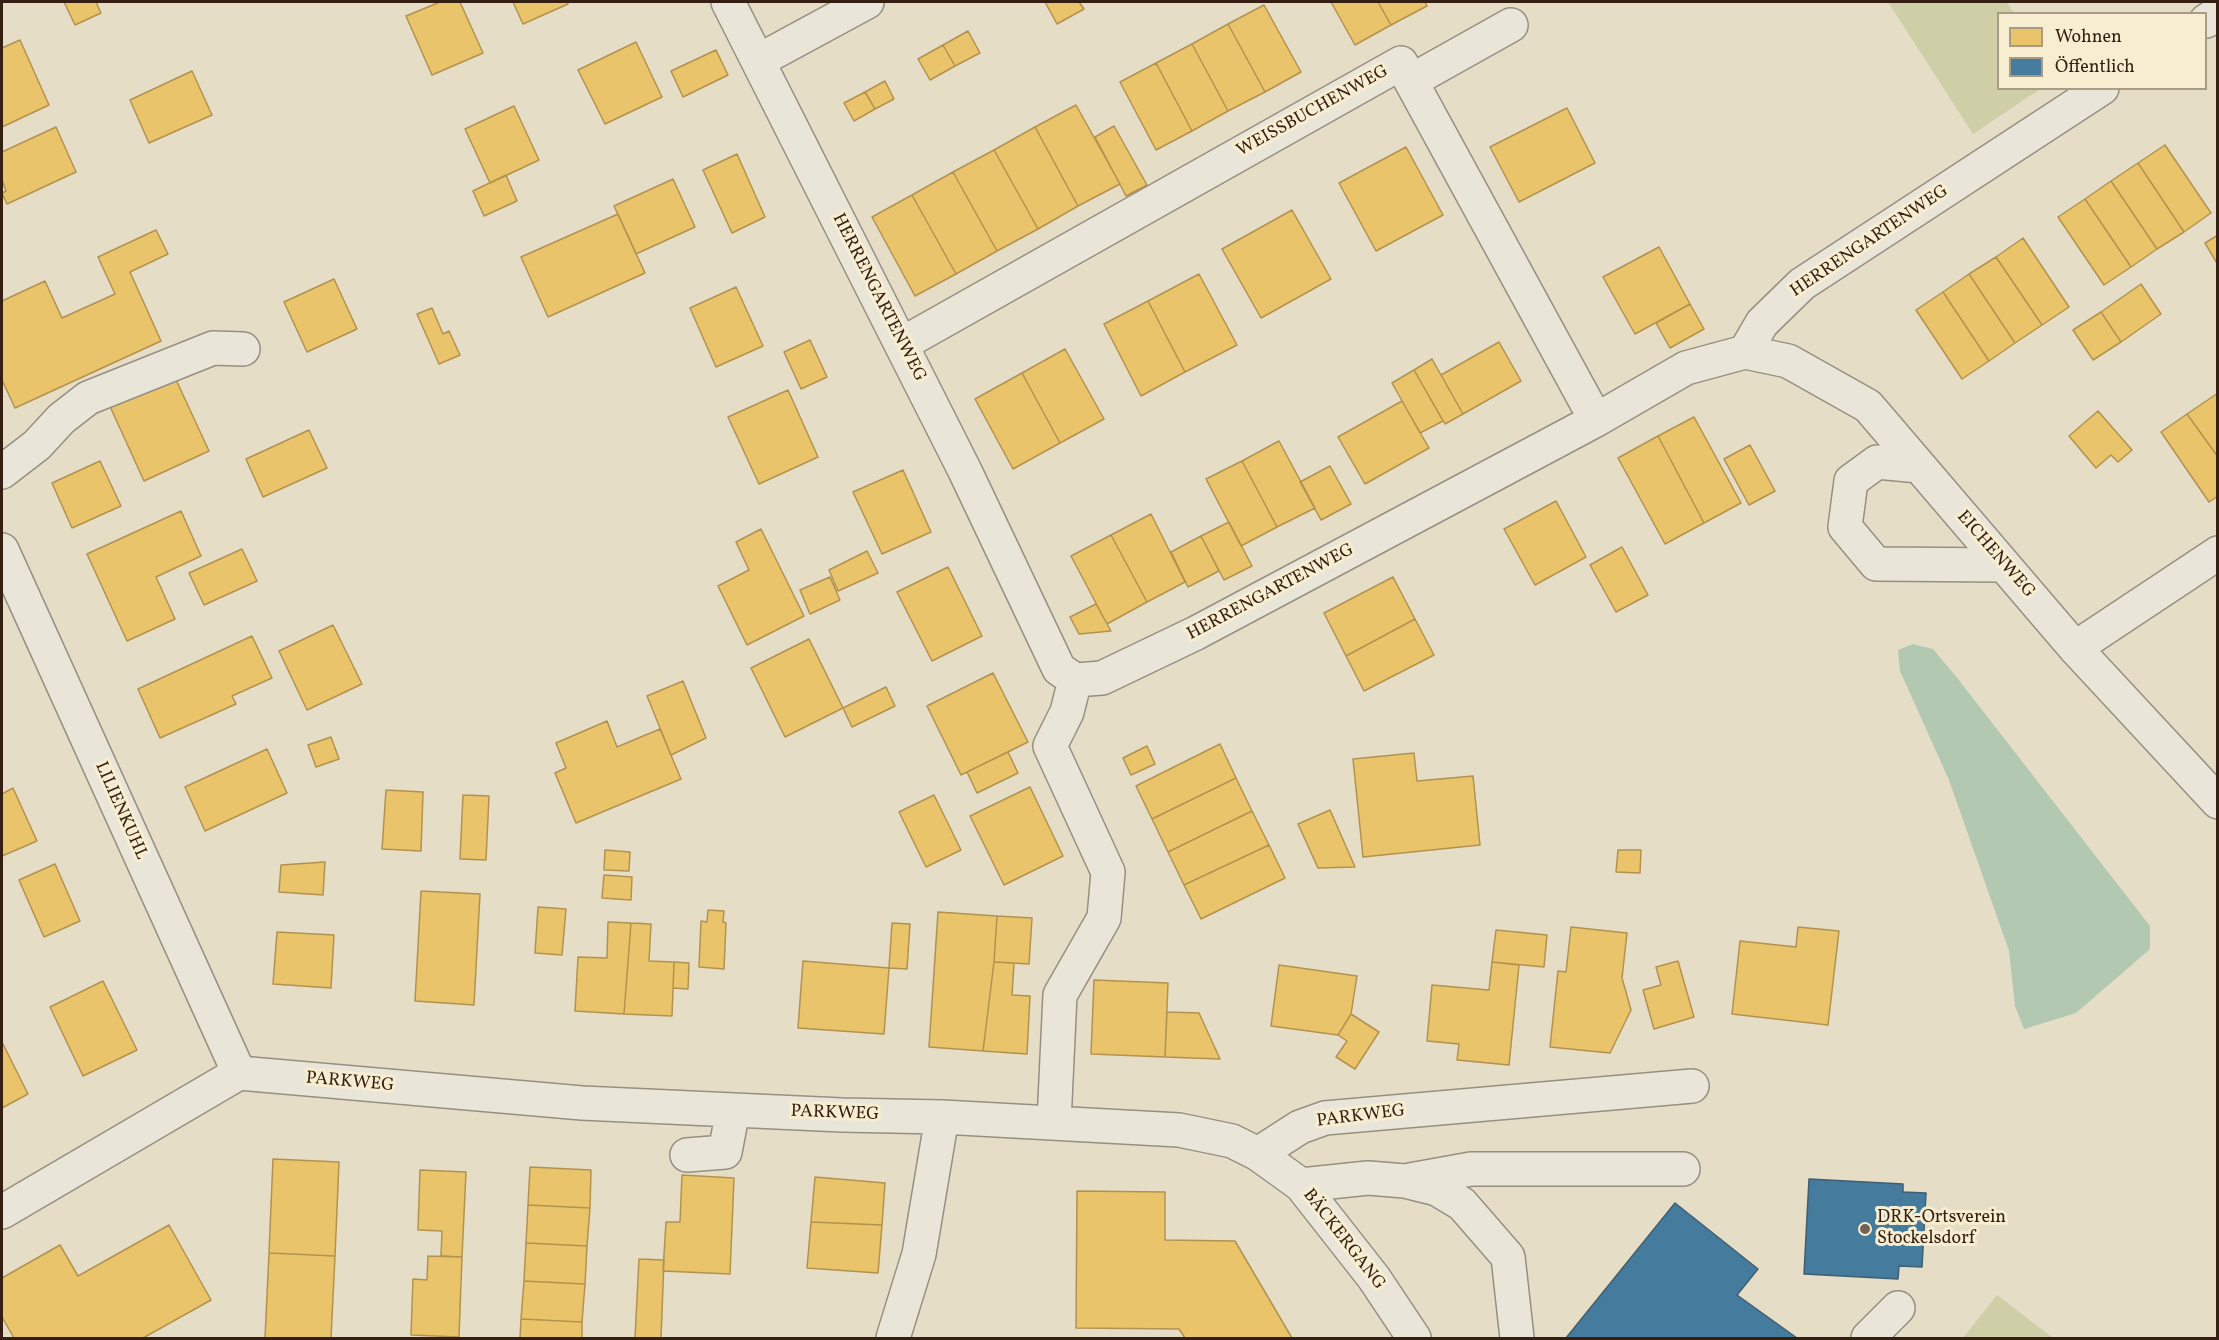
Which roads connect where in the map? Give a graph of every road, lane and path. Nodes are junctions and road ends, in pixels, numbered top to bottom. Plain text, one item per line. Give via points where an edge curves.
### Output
1 (728, 2) edge
2 (867, 2) edge
3 (1511, 25) dead end
4 (758, 61) junction
5 (1411, 81) junction
6 (2099, 90) edge
7 (902, 344) junction
8 (243, 349) dead end
9 (1745, 352) junction
10 (1596, 420) junction
11 (1919, 466) junction
12 (2, 472) edge
13 (2, 550) edge
14 (2217, 553) edge
15 (2004, 565) junction
16 (2075, 648) junction
17 (1075, 680) junction
18 (2217, 802) edge
19 (239, 1073) junction
20 (1692, 1086) dead end
21 (733, 1110) junction
22 (942, 1117) junction
23 (1054, 1122) junction
24 (1258, 1154) junction
25 (687, 1155) dead end
26 (1683, 1169) dead end
27 (1405, 1181) junction
28 (1300, 1185) junction
29 (2, 1212) edge
30 (1899, 1308) dead end
31 (893, 1338) edge
32 (1414, 1338) edge
33 (1516, 1338) edge
34 (1868, 1338) edge

1 - 4 street, HERRENGARTENWEG
2 - 4 street
3 - 5 street
4 - 7 street, HERRENGARTENWEG
5 - 7 street, WEISSBUCHENWEG via 1401,63
5 - 10 street, WEISSBUCHENWEG
6 - 9 street, HERRENGARTENWEG via 1802,284 1762,323
7 - 17 street, HERRENGARTENWEG via 1059,669
8 - 12 street via 213,348 88,398
9 - 10 street, HERRENGARTENWEG via 1686,368
9 - 11 street, EICHENWEG via 1788,361 1868,406
10 - 17 street, HERRENGARTENWEG via 1196,633 1102,678
11 - 15 street, EICHENWEG
11 - 15 street via 1877,462 1851,482 1845,527 1876,564
13 - 19 street, LILIENKUHL
14 - 16 street
15 - 16 street, EICHENWEG
16 - 18 street, EICHENWEG
17 - 23 street via 1067,712 1050,747 1108,872 1104,918 1060,995
19 - 21 street, PARKWEG via 582,1103
19 - 29 street
20 - 24 street, PARKWEG via 1324,1118 1300,1127
21 - 22 street, PARKWEG
21 - 25 street via 725,1152
22 - 23 street, PARKWEG
22 - 31 street via 919,1254
23 - 24 street, PARKWEG via 1189,1131 1232,1141
24 - 28 street, BÄCKERGANG
26 - 27 street via 1471,1169
27 - 28 street via 1368,1178
27 - 33 street via 1437,1189 1462,1204 1508,1257
28 - 32 street, BÄCKERGANG via 1368,1270
30 - 34 street

